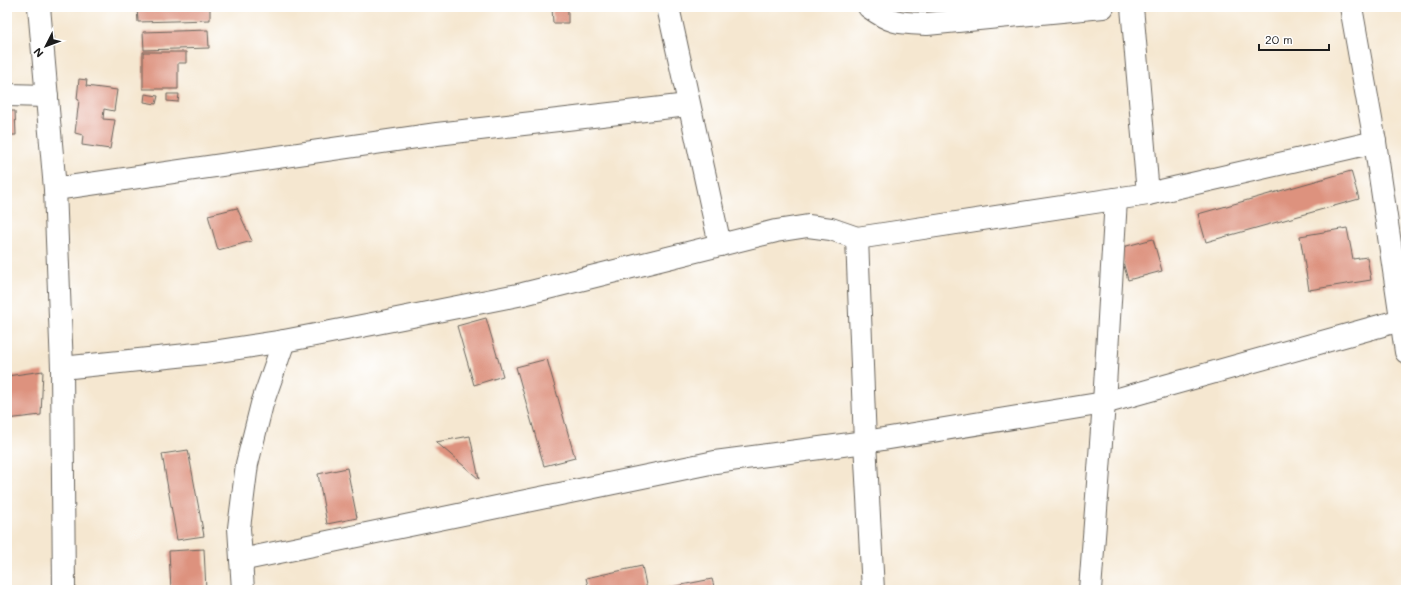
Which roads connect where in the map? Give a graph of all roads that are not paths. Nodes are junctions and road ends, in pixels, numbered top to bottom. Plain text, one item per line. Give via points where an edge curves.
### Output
1 (39, 7) edge
2 (668, 7) edge
3 (869, 7) edge
4 (1103, 7) edge
5 (1132, 7) edge
6 (1351, 7) edge
7 (7, 95) edge
8 (47, 96) junction
9 (688, 105) junction
10 (1375, 142) junction
11 (55, 190) junction
12 (1148, 194) junction
13 (1116, 199) junction
14 (857, 238) junction
15 (720, 245) junction
16 (1401, 320) junction
17 (284, 341) junction
18 (1406, 352) edge
19 (62, 368) junction
20 (1104, 403) junction
21 (864, 442) junction
22 (241, 560) junction
23 (64, 590) edge
24 (243, 590) edge
25 (873, 590) edge
26 (1090, 590) edge

1 - 8 street
2 - 9 street
3 - 4 street via 884,18 900,23 927,24
5 - 12 street
6 - 10 street
7 - 8 street
8 - 11 street
9 - 11 street via 437,134
9 - 15 street
10 - 12 street
10 - 16 street
11 - 19 street
12 - 13 street
13 - 14 street
13 - 20 street
14 - 15 street via 832,229 808,226
14 - 21 street
15 - 17 street via 523,294
16 - 18 street
16 - 20 street
17 - 19 street via 206,353
17 - 22 street via 262,404 247,464 240,528
19 - 23 street
20 - 21 street
20 - 26 street
21 - 22 street via 715,462
21 - 25 street
22 - 24 street

